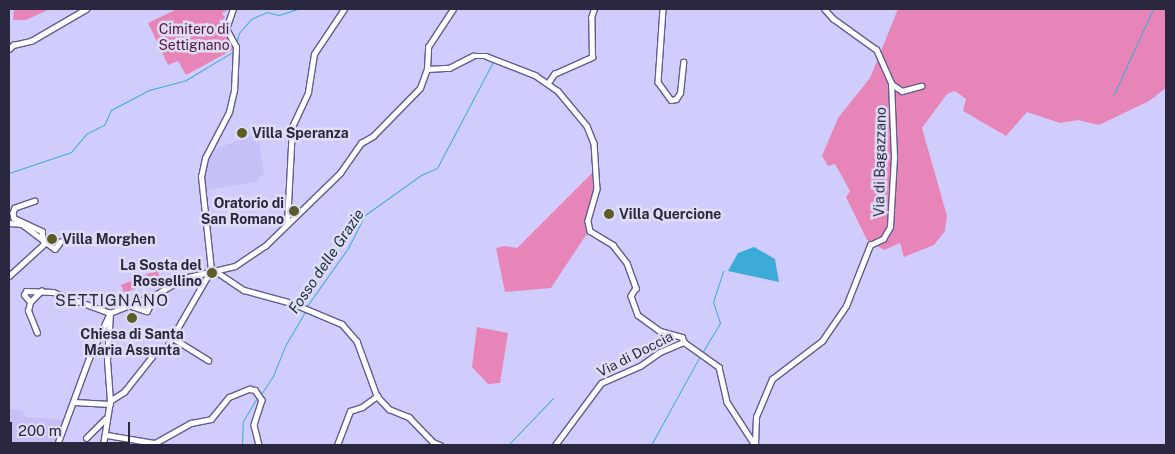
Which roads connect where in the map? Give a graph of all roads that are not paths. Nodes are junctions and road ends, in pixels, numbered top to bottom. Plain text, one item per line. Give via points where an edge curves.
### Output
1 (86, 9) edge
2 (233, 9) edge
3 (344, 9) edge
4 (453, 9) edge
5 (594, 9) edge
6 (663, 9) edge
7 (824, 9) edge
8 (9, 49) edge
9 (683, 62) dead end
10 (428, 69) junction
11 (548, 83) junction
12 (891, 83) junction
13 (921, 86) dead end
14 (35, 201) dead end
15 (9, 223) edge
16 (287, 223) junction
17 (60, 242) dead end
18 (44, 244) junction
19 (211, 270) junction
20 (217, 272) junction
21 (9, 276) edge
22 (41, 291) junction
23 (148, 298) junction
24 (30, 302) junction
25 (128, 305) junction
26 (110, 313) junction
27 (37, 333) dead end
28 (171, 337) junction
29 (684, 342) junction
30 (208, 360) dead end
31 (377, 396) junction
32 (74, 402) junction
33 (110, 402) junction
34 (105, 418) junction
35 (107, 435) junction
36 (86, 438) dead end
37 (57, 445) edge
38 (103, 445) edge
39 (259, 445) edge
40 (338, 445) edge
41 (440, 445) edge
42 (555, 445) edge
43 (755, 445) edge

1 - 8 street via 31,41 13,44
2 - 19 street via 226,29 236,46 234,90 229,112 205,158 201,177
3 - 16 street via 314,54 308,92 292,127
4 - 10 street via 428,48
5 - 11 street via 591,18 592,56 554,74
6 - 9 street via 658,82 671,100 680,93
7 - 12 street, Via di Bagazzano via 876,50
10 - 11 street via 448,68 480,55 519,68
10 - 16 street via 420,88 407,104 361,143 340,173
11 - 29 street via 591,133 597,189 588,221 590,231 613,245 627,263 636,288 631,293 638,315 660,331 682,338
12 - 13 street via 902,91
12 - 43 street, Via di Bagazzano via 894,157 890,227 883,239 870,246 846,306 822,341 772,379 756,417
14 - 18 street via 15,208 14,218 42,231
15 - 18 street via 22,224
16 - 20 street via 260,250
17 - 18 street via 55,249
18 - 21 street
19 - 20 street
19 - 23 street via 184,278
19 - 28 street
20 - 31 street via 244,290 292,304 342,324 357,341
22 - 24 street
22 - 24 street via 26,291 24,295
22 - 26 street via 53,292
23 - 25 street
23 - 25 street via 150,305 147,311
24 - 27 street via 28,311
25 - 26 street
26 - 32 street
26 - 33 street
28 - 30 street
28 - 33 street via 165,350 150,357 124,392
29 - 42 street, Via di Doccia via 601,383
29 - 43 street, Via di Doccia via 719,366 727,402
31 - 40 street via 350,411
31 - 41 street via 389,409 409,416 433,442
32 - 33 street
32 - 37 street
33 - 34 street
34 - 35 street
34 - 36 street
35 - 38 street
35 - 39 street via 156,443 191,423 212,419 238,391 249,389 259,394 261,406 254,425

